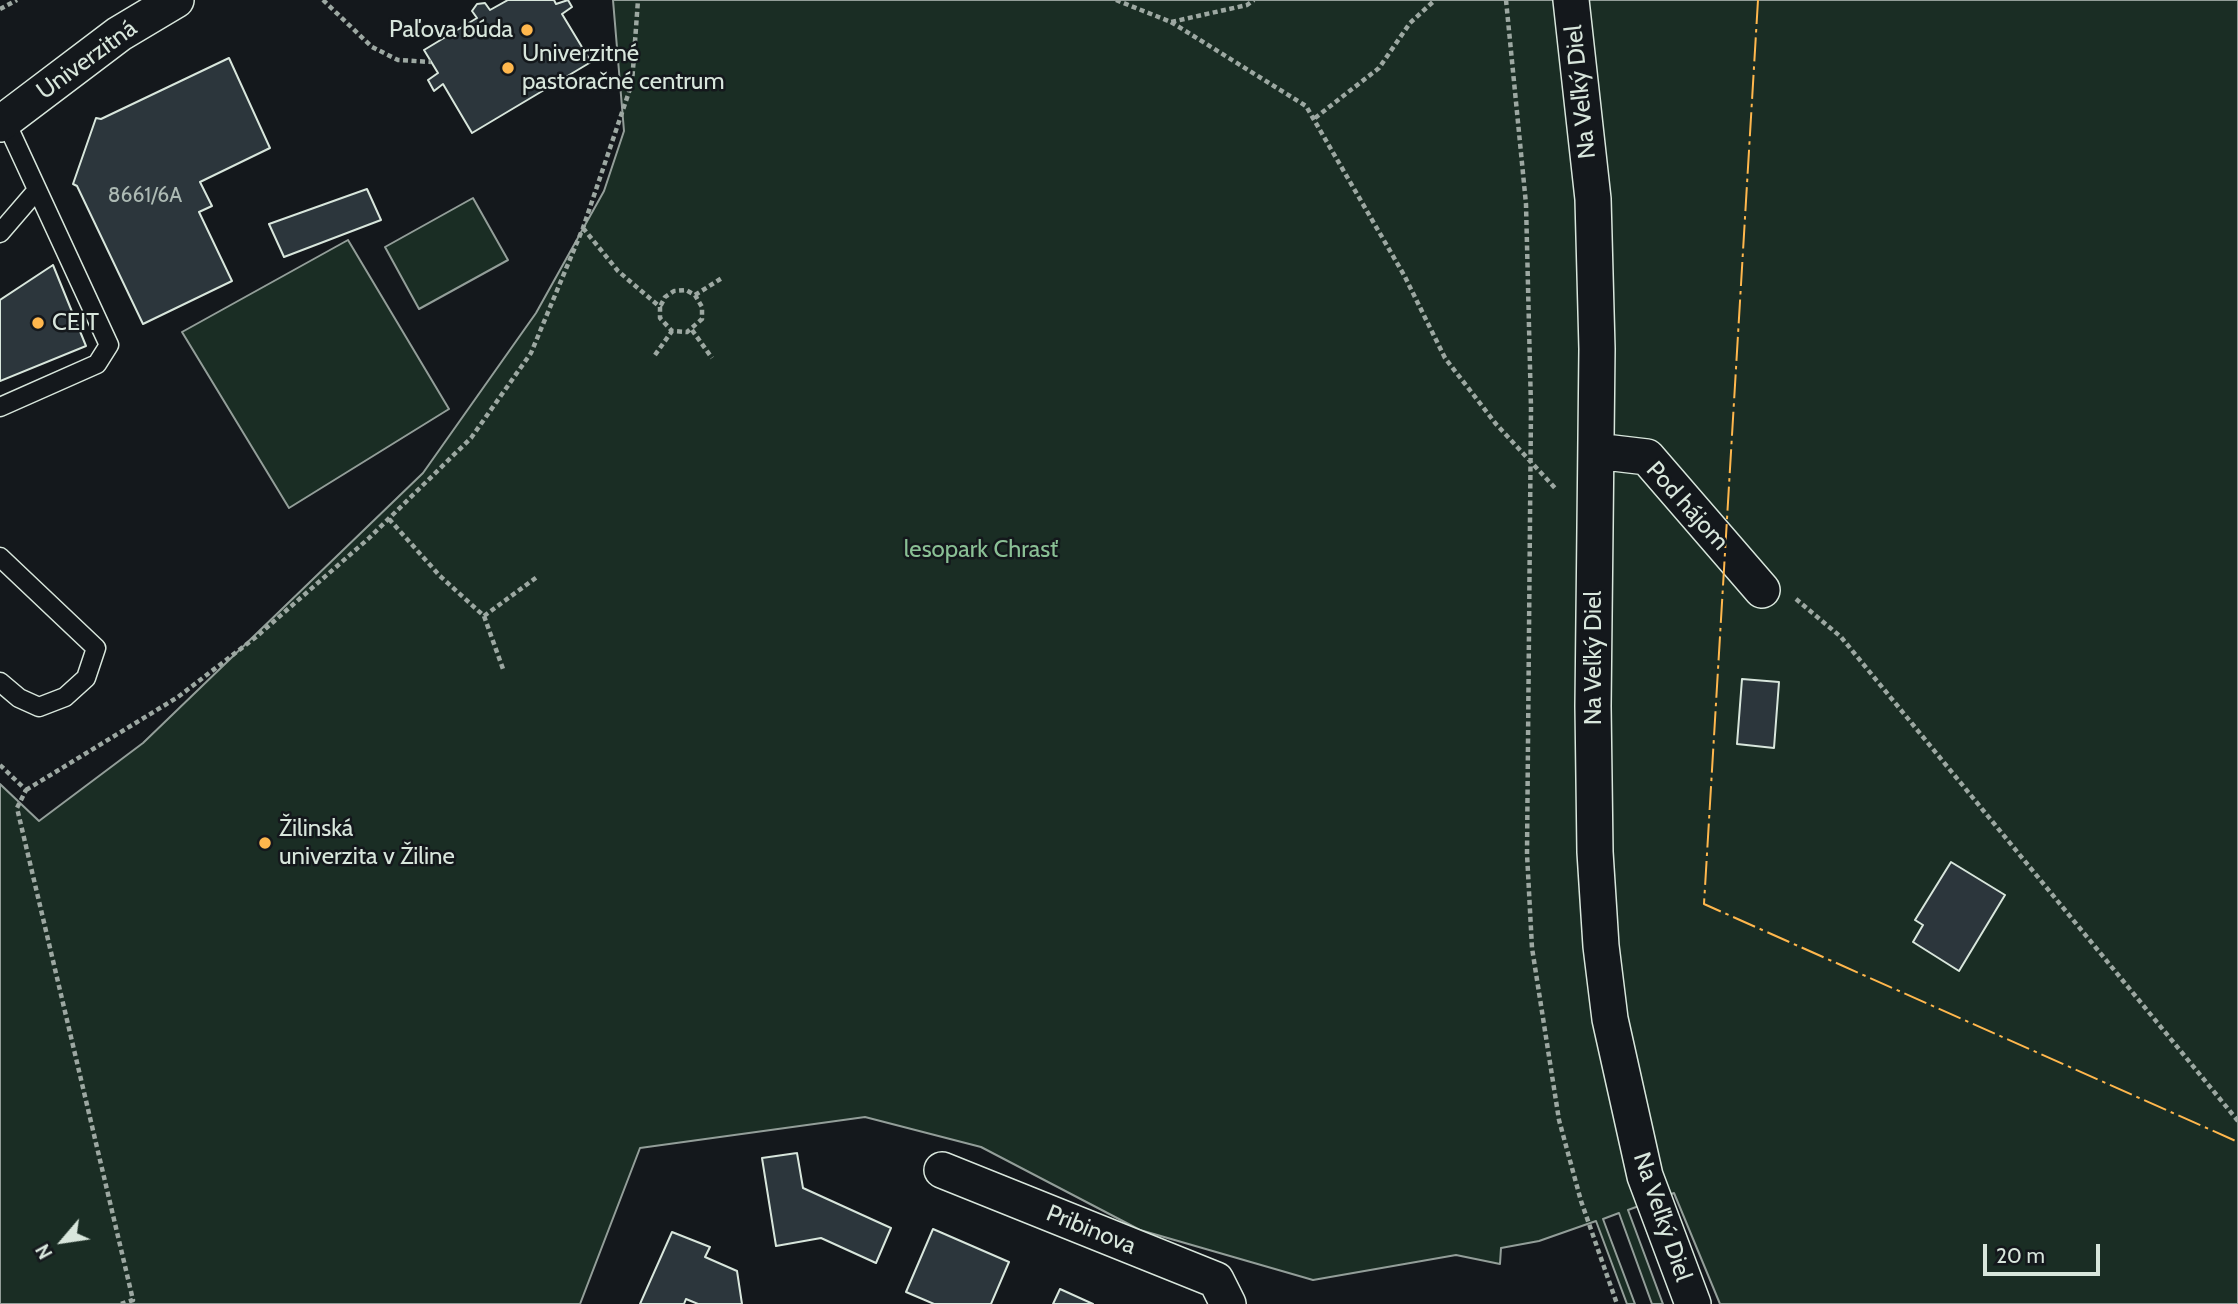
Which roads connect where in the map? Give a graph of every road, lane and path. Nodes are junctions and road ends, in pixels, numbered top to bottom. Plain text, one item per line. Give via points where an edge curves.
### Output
1 (18, 0) edge
2 (176, 0) edge
3 (323, 0) edge
4 (638, 0) edge
5 (1116, 0) edge
6 (1254, 0) edge
7 (1435, 0) edge
8 (1506, 0) edge
9 (1571, 0) edge
10 (0, 9) edge
11 (1171, 22) junction
12 (431, 62) dead end
13 (1315, 118) junction
14 (2, 122) edge
15 (37, 190) junction
16 (583, 228) junction
17 (0, 233) edge
18 (722, 278) dead end
19 (695, 295) junction
20 (660, 307) junction
21 (692, 330) junction
22 (672, 331) junction
23 (655, 355) dead end
24 (712, 358) dead end
25 (0, 407) edge
26 (1596, 451) junction
27 (1530, 463) junction
28 (1555, 488) dead end
29 (388, 519) junction
30 (0, 557) edge
31 (537, 577) dead end
32 (1762, 590) joint
33 (484, 616) junction
34 (503, 669) dead end
35 (0, 682) edge
36 (0, 765) edge
37 (26, 790) junction
38 (2238, 1121) edge
39 (942, 1170) dead end
40 (121, 1304) edge
41 (1228, 1304) edge
42 (1617, 1304) edge
43 (1693, 1304) edge

1 - 10 path
2 - 14 street, Univerzitná via 119,34
3 - 12 path via 372,47 398,60
4 - 16 path via 632,83
5 - 11 path
6 - 11 path
7 - 13 path via 1410,23 1379,68
8 - 27 path via 1526,204
9 - 26 street, Na Veľký Diel via 1593,199
11 - 13 path via 1279,87
13 - 27 path via 1445,358
14 - 15 lane
15 - 17 lane
15 - 25 lane via 108,345 97,364
16 - 20 path via 618,271
16 - 29 path via 531,353 471,438
18 - 19 path
19 - 20 path via 674,291
19 - 21 path via 702,319
20 - 22 path via 660,318
21 - 22 path
21 - 24 path
22 - 23 path
26 - 32 street, Pod hájom via 1647,457
26 - 43 street, Na Veľký Diel via 1592,706 1601,946 1610,1019 1642,1163
27 - 28 path
27 - 42 path via 1527,854 1532,948 1559,1120
29 - 33 path
29 - 37 path via 256,637 178,697
30 - 35 lane via 96,648 86,678 65,697 39,707
31 - 33 path
32 - 38 path via 1790,594 1841,637
33 - 34 path
36 - 37 path
37 - 40 path via 18,808 133,1300
39 - 41 street, Pribinova via 1216,1280

